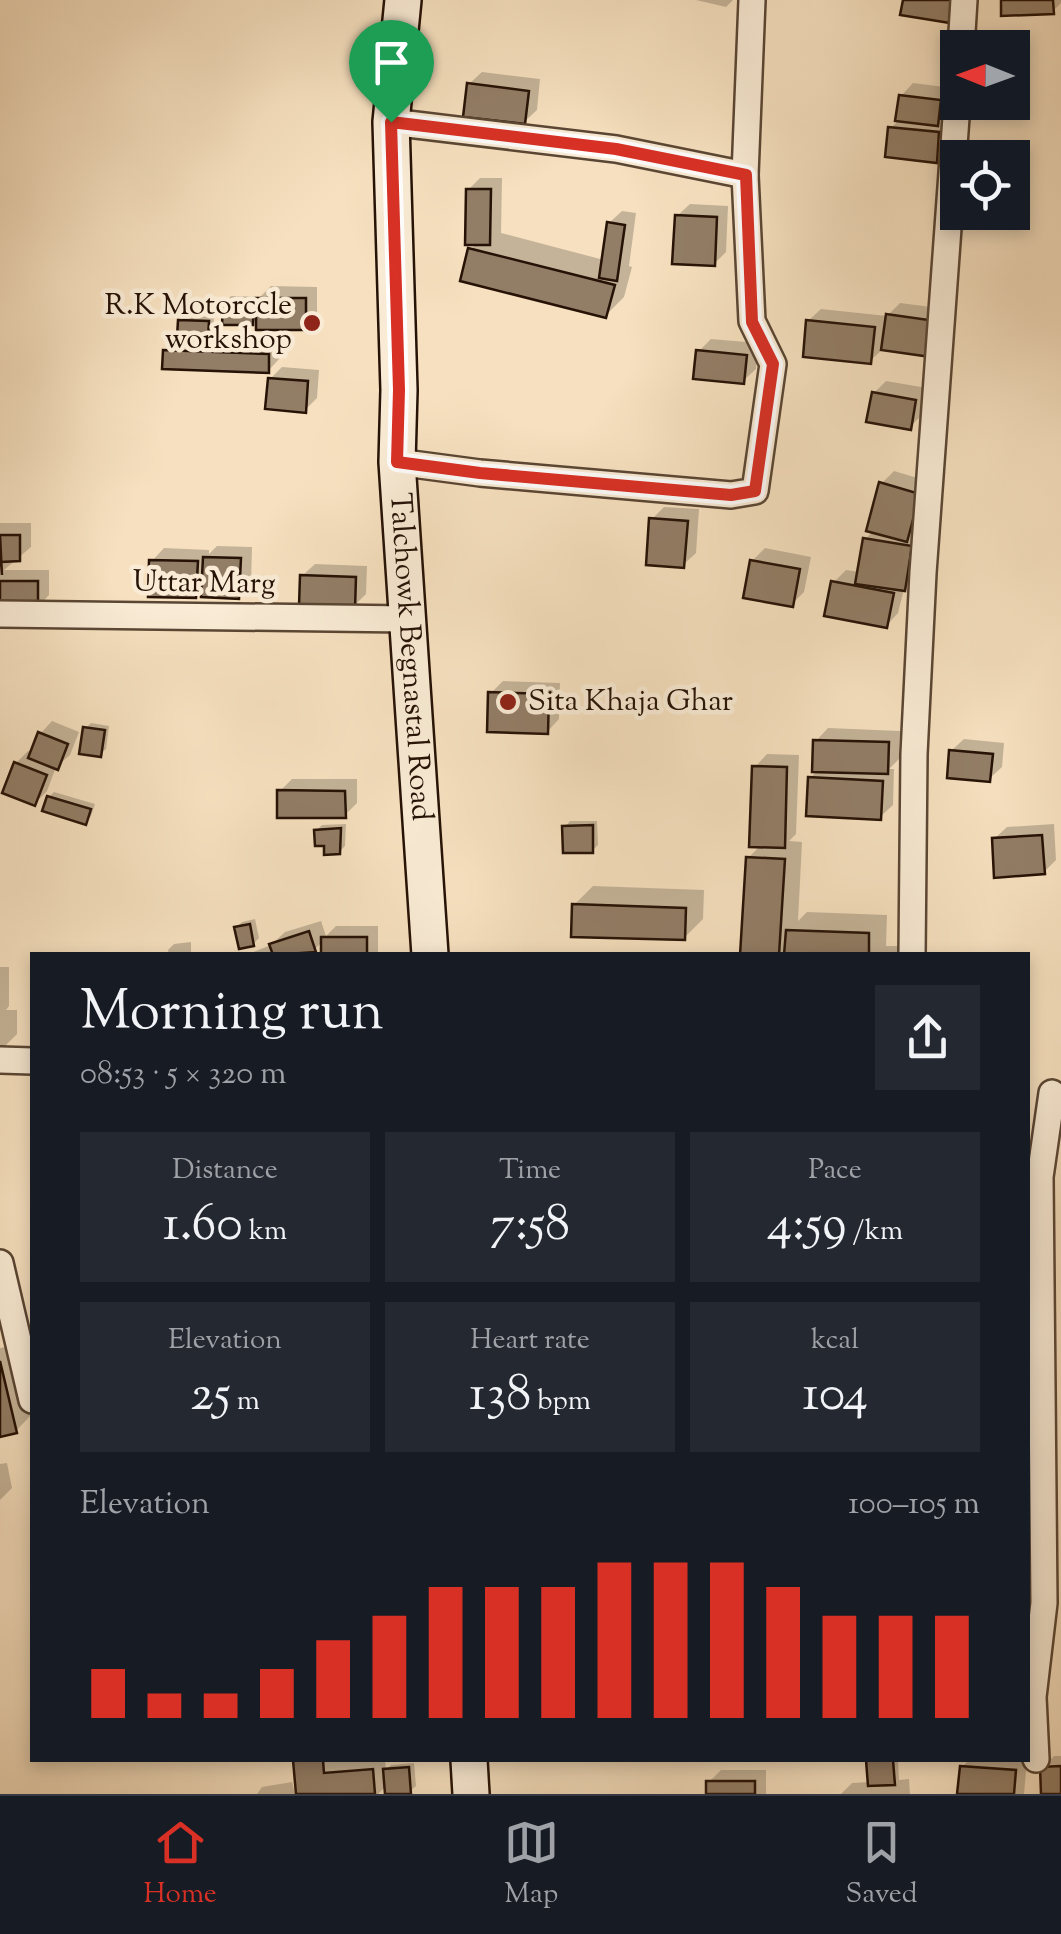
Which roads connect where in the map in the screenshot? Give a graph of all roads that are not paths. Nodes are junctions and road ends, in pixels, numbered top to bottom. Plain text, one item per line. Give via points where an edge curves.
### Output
1 (403, 0) edge
2 (752, 0) edge
3 (964, 0) edge
4 (962, 30) edge
5 (956, 120) edge
6 (391, 122) junction
7 (746, 175) junction
8 (397, 462) junction
9 (0, 614) edge
10 (407, 619) junction
11 (430, 952) edge
12 (912, 952) edge
13 (0, 1060) edge
14 (30, 1061) edge
15 (1047, 1093) edge
16 (0, 1263) edge
17 (30, 1391) edge
18 (1036, 1759) dead end
19 (469, 1762) edge
20 (471, 1794) edge

1 - 6 main road, Talchowk Begnastal Road
2 - 7 street
3 - 4 street
5 - 12 street via 922,591
6 - 7 street via 616,149
6 - 8 main road, Talchowk Begnastal Road
7 - 8 street via 752,322 773,364 755,491 731,495
8 - 10 main road, Talchowk Begnastal Road
9 - 10 street, Uttar Marg
10 - 11 main road, Talchowk Begnastal Road
13 - 14 street
15 - 18 street via 1040,1177 1044,1602 1033,1697
16 - 17 street
19 - 20 main road

